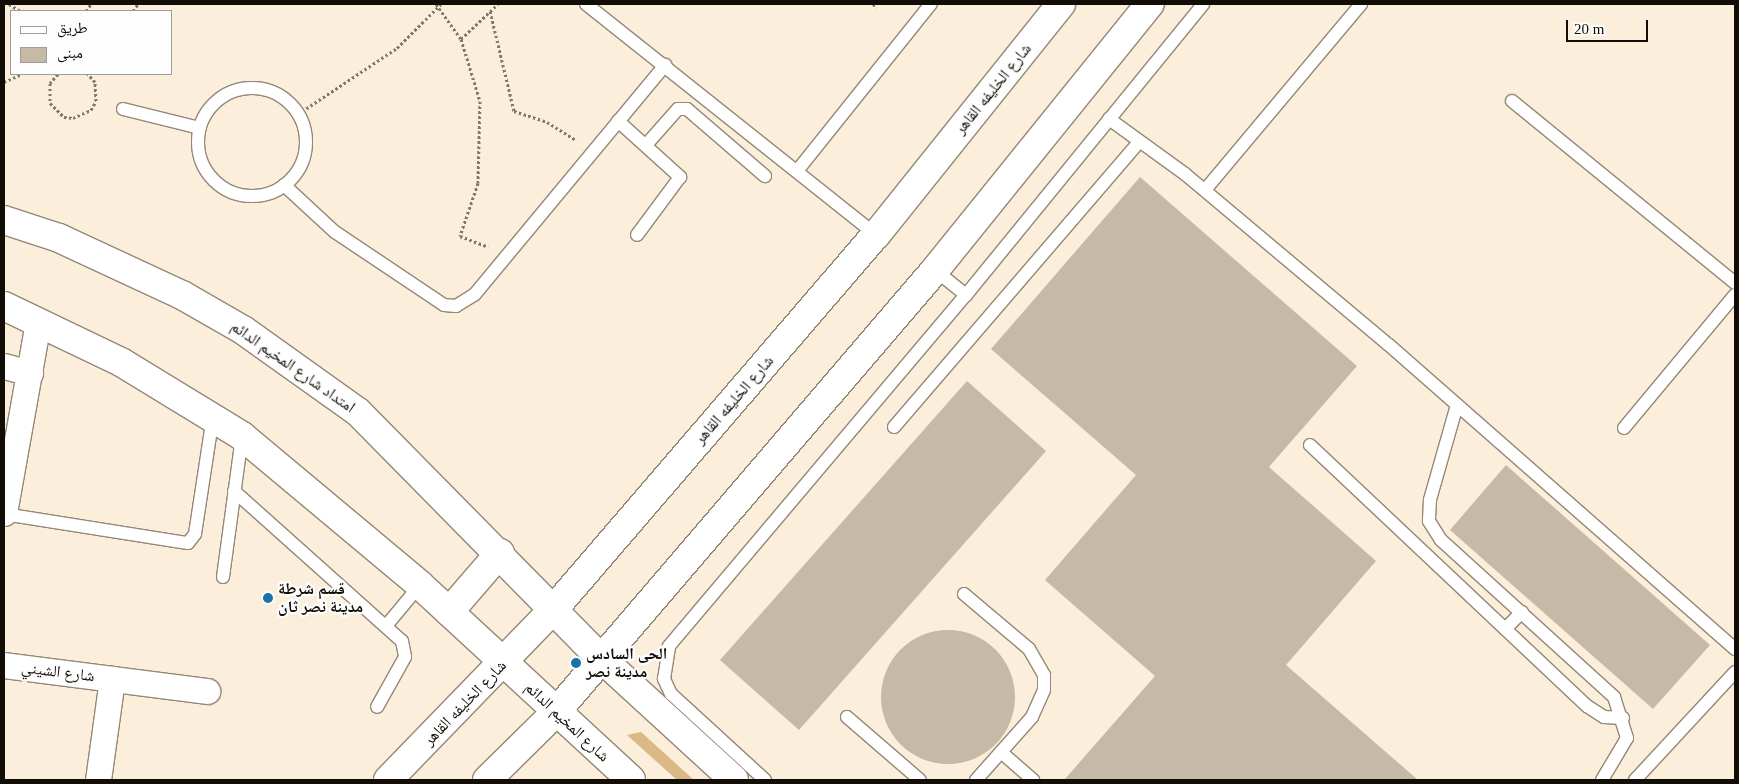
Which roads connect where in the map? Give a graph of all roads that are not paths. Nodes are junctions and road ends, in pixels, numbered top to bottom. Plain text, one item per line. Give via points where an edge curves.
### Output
1 (586, 4) edge
2 (1061, 4) edge
3 (1150, 4) edge
4 (1203, 4) edge
5 (1361, 4) edge
6 (925, 6) edge
7 (665, 65) junction
8 (1512, 101) dead end
9 (123, 109) dead end
10 (1109, 119) junction
11 (618, 121) junction
12 (200, 128) junction
13 (1138, 144) junction
14 (646, 145) junction
15 (797, 171) junction
16 (766, 176) dead end
17 (284, 185) junction
18 (1205, 190) junction
19 (4, 220) edge
20 (637, 235) dead end
21 (876, 235) junction
22 (935, 270) junction
23 (1735, 283) edge
24 (966, 295) junction
25 (1735, 295) edge
26 (4, 306) edge
27 (38, 322) junction
28 (4, 366) edge
29 (30, 373) junction
30 (1457, 405) junction
31 (214, 415) junction
32 (894, 427) dead end
33 (1624, 428) dead end
34 (242, 436) junction
35 (1310, 444) dead end
36 (234, 491) junction
37 (4, 513) edge
38 (1434, 532) junction
39 (1419, 548) junction
40 (500, 553) junction
41 (223, 577) dead end
42 (420, 585) junction
43 (964, 594) dead end
44 (553, 610) junction
45 (449, 612) junction
46 (1522, 612) junction
47 (386, 626) junction
48 (1505, 629) junction
49 (1735, 649) edge
50 (602, 659) junction
51 (504, 664) junction
52 (4, 665) edge
53 (1735, 672) edge
54 (112, 679) junction
55 (208, 691) dead end
56 (377, 707) dead end
57 (556, 712) junction
58 (847, 717) dead end
59 (1623, 718) junction
60 (1001, 752) junction
61 (98, 780) edge
62 (388, 780) edge
63 (487, 780) edge
64 (631, 780) edge
65 (734, 780) edge
66 (765, 780) edge
67 (920, 780) edge
68 (976, 780) edge
69 (1033, 780) edge
70 (1602, 780) edge
71 (1635, 780) edge

1 - 7 lane
2 - 21 main road, شارع الخليفه القاهر
3 - 22 main road
4 - 10 lane
5 - 18 lane
6 - 15 lane
7 - 11 lane
7 - 15 lane
8 - 23 lane
9 - 12 lane
10 - 13 lane
10 - 24 lane
11 - 14 lane
11 - 17 lane via 467,302 444,305 319,220
12 - 17 lane via 200,157 211,176 228,190 257,196
12 - 17 lane via 216,101 244,88 275,93 298,114 306,144 295,173
13 - 18 lane
13 - 32 lane
14 - 16 lane via 678,109 687,109
14 - 20 lane via 678,173 680,182
15 - 21 lane
18 - 30 lane
19 - 40 main road, امتداد شارع المخيم الدائم via 121,265 243,330 358,412
21 - 44 main road, شارع الخليفه القاهر
22 - 24 lane
22 - 50 main road
24 - 66 lane via 668,646 664,679 670,694
25 - 33 lane
26 - 27 main road
27 - 29 street
27 - 31 main road
28 - 29 street
29 - 37 street
30 - 38 lane via 1430,500 1429,521
30 - 49 lane
31 - 34 main road
31 - 37 lane via 196,534 188,543
34 - 36 lane
34 - 42 main road
35 - 39 lane
36 - 41 lane
36 - 47 lane
38 - 39 lane
38 - 46 lane
39 - 48 lane
40 - 44 main road, امتداد شارع المخيم الدائم
40 - 45 main road
42 - 45 main road
42 - 47 lane
43 - 60 lane via 1030,649 1044,675 1040,704
44 - 50 main road
44 - 51 main road, شارع الخليفه القاهر
45 - 51 main road
46 - 48 lane
46 - 59 lane via 1606,689
47 - 56 lane via 402,641 405,658
48 - 59 lane via 1594,713
50 - 57 main road
50 - 65 main road
51 - 57 main road, شارع المخيم الدائم
51 - 62 main road, شارع الخليفه القاهر
52 - 54 street, شارع الشيني
53 - 71 lane
54 - 55 street, شارع الشيني
54 - 61 street, شارع الشيني
57 - 63 main road
57 - 64 main road, شارع المخيم الدائم
58 - 67 lane
59 - 70 lane via 1625,748
60 - 68 lane
60 - 69 lane

